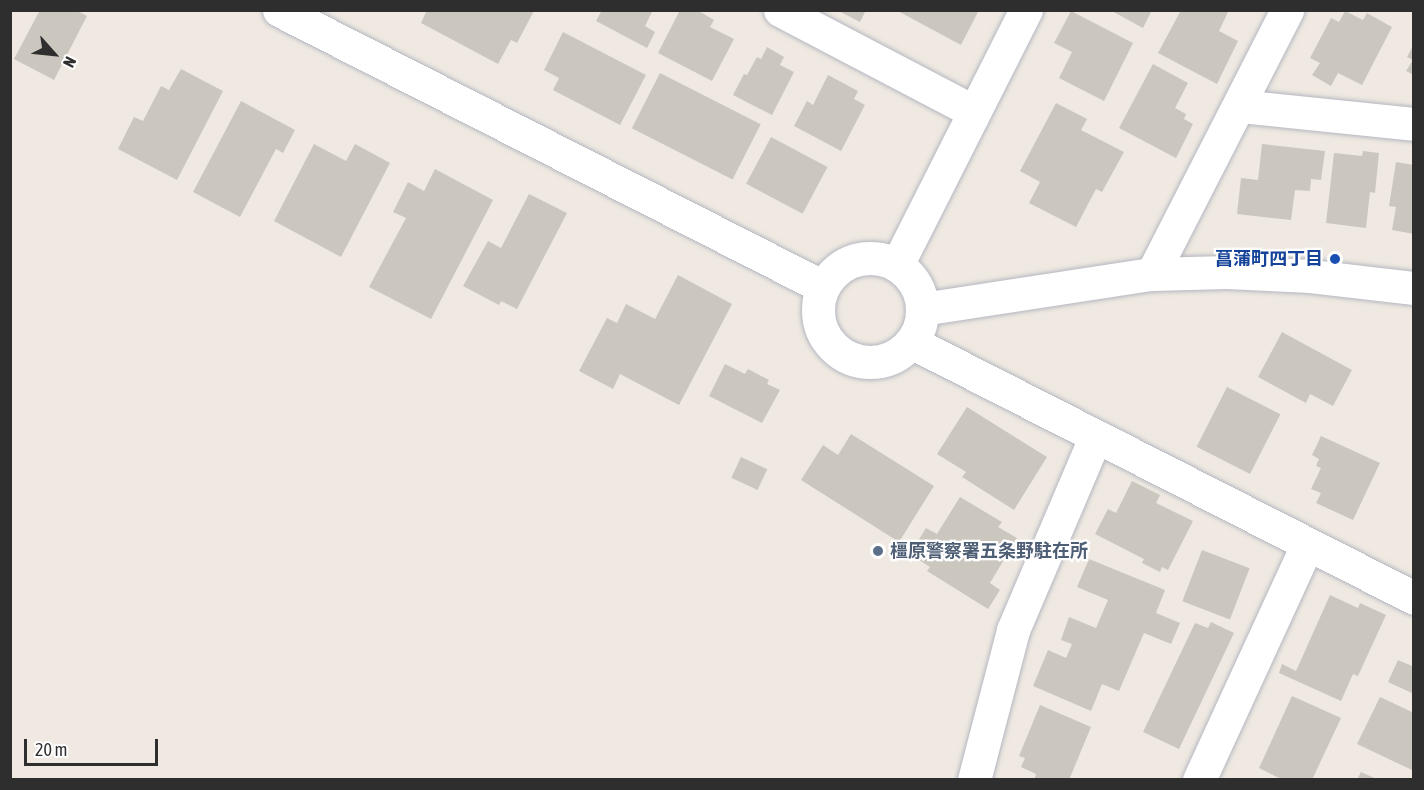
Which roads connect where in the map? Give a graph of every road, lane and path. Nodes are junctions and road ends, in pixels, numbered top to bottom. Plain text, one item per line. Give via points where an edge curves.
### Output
1 (279, 10) edge
2 (780, 10) edge
3 (1026, 10) edge
4 (1287, 10) edge
5 (1239, 106) junction
6 (974, 111) junction
7 (1413, 124) edge
8 (897, 265) junction
9 (1152, 274) junction
10 (823, 287) junction
11 (1413, 288) edge
12 (922, 309) junction
13 (911, 342) junction
14 (1095, 438) junction
15 (1307, 545) junction
16 (1413, 598) edge
17 (974, 780) edge
18 (1199, 780) edge

1 - 10 street
2 - 6 street
3 - 6 street
4 - 5 street
5 - 7 street
5 - 9 street
6 - 8 street
8 - 10 street via 882,259 847,262
8 - 12 street via 919,292
9 - 11 street via 1286,275
9 - 12 street
10 - 13 street via 818,303 819,320 835,349 866,362 883,360
12 - 13 street
13 - 14 street
14 - 15 street
14 - 17 street via 1013,630
15 - 16 street
15 - 18 street

